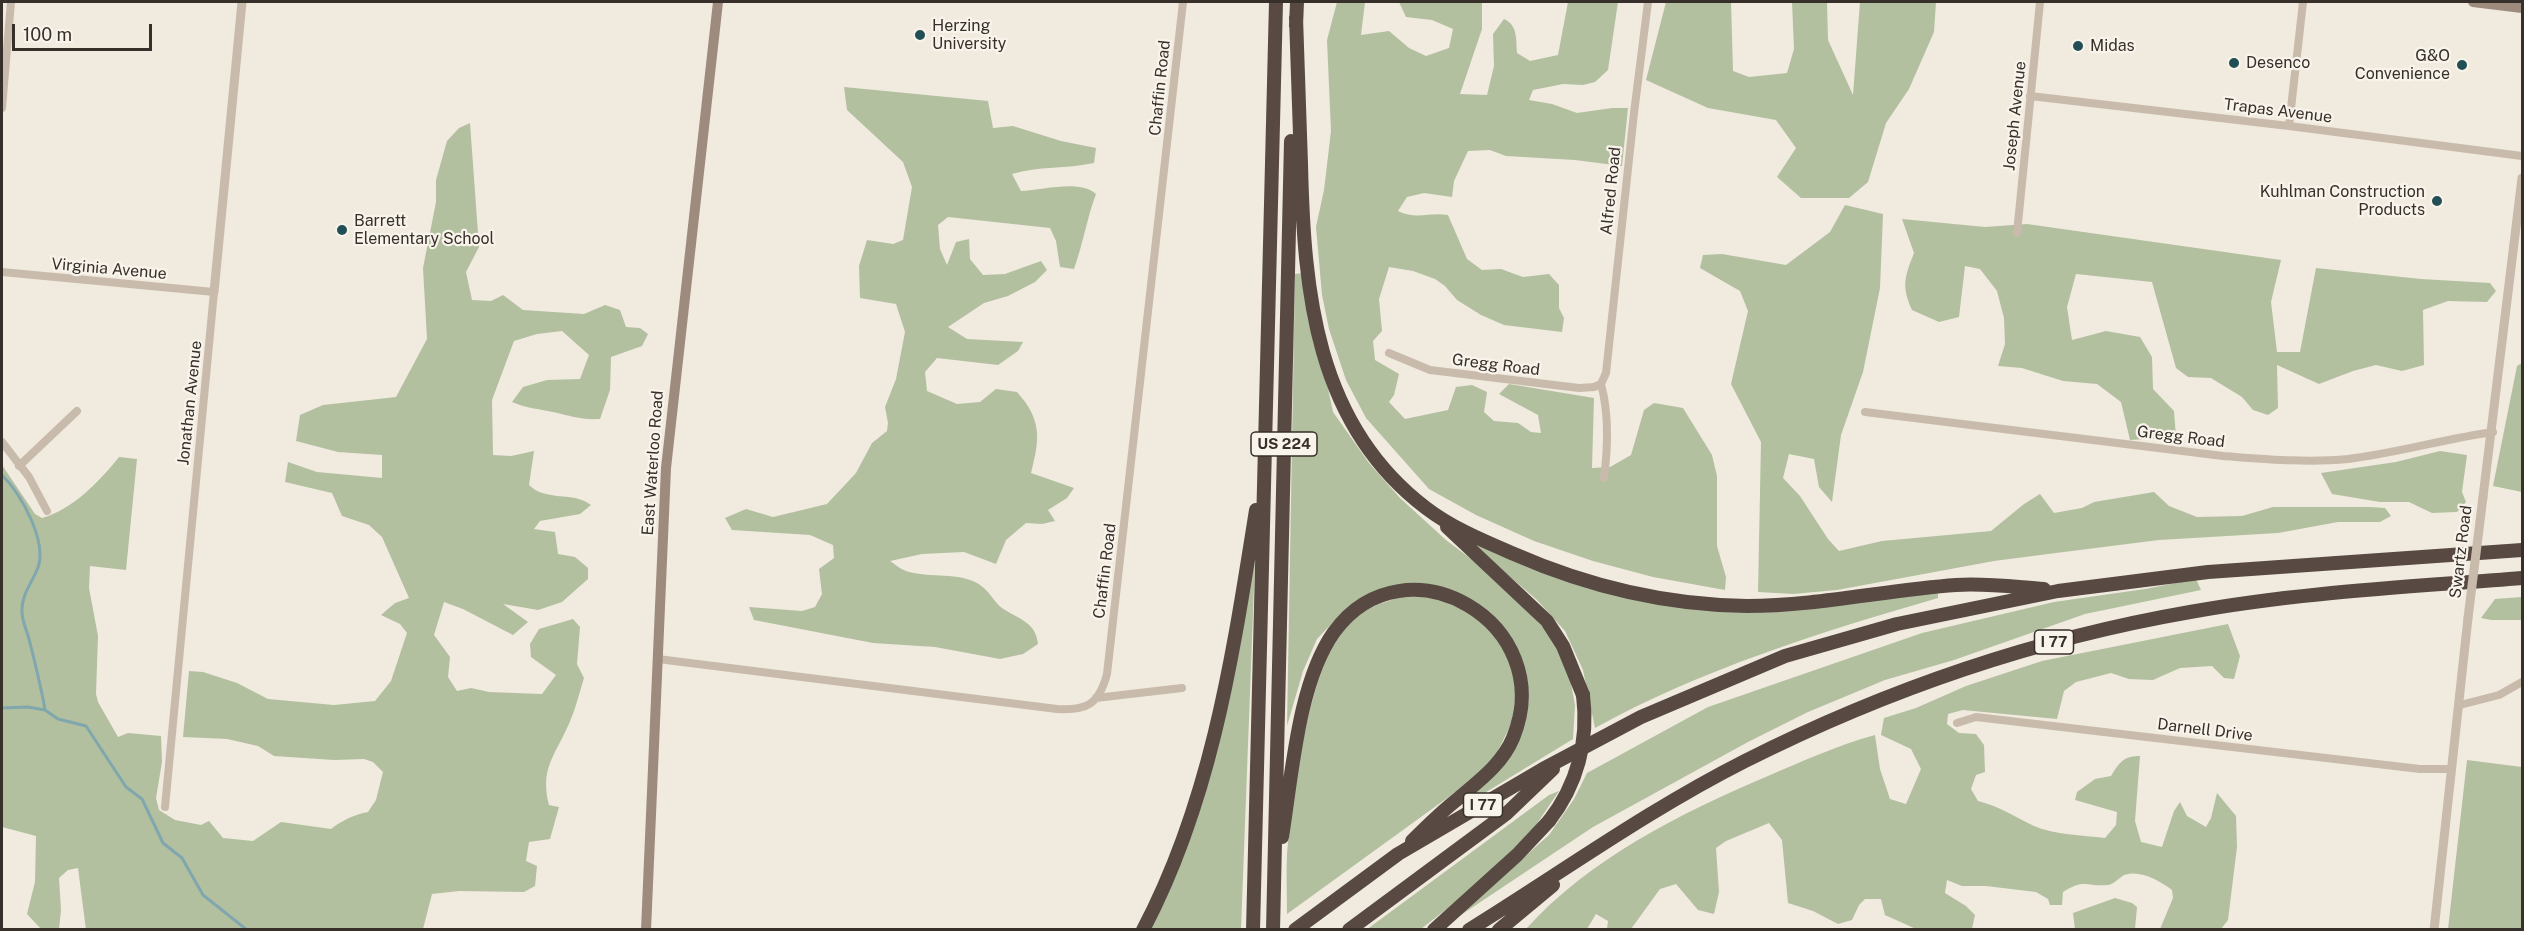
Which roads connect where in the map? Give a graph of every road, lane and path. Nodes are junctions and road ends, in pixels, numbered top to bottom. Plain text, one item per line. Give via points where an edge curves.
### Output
1 (11, 2) edge
2 (242, 2) edge
3 (718, 2) edge
4 (1183, 2) edge
5 (1276, 2) edge
6 (1297, 2) edge
7 (1648, 2) edge
8 (2040, 2) edge
9 (2303, 2) edge
10 (2473, 2) edge
11 (2523, 8) edge
12 (1296, 17) junction
13 (2030, 96) junction
14 (2, 108) edge
15 (2289, 126) junction
16 (2523, 156) edge
17 (2523, 178) edge
18 (2017, 233) dead end
19 (2, 272) edge
20 (214, 292) junction
21 (1389, 353) dead end
22 (1602, 384) junction
23 (77, 411) dead end
24 (1865, 412) dead end
25 (2493, 432) junction
26 (2, 442) edge
27 (1264, 442) junction
28 (19, 466) junction
29 (1604, 478) dead end
30 (1427, 509) junction
31 (47, 511) dead end
32 (2523, 550) edge
33 (2523, 578) edge
34 (2058, 591) junction
35 (658, 659) junction
36 (2523, 682) edge
37 (1182, 688) dead end
38 (1096, 698) junction
39 (2460, 705) junction
40 (1957, 723) dead end
41 (1567, 756) junction
42 (2452, 769) junction
43 (165, 807) dead end
44 (1398, 854) junction
45 (1580, 858) junction
46 (1274, 886) junction
47 (646, 930) edge
48 (1143, 930) edge
49 (1253, 930) edge
50 (1273, 930) edge
51 (1295, 930) edge
52 (1349, 930) edge
53 (1434, 930) edge
54 (1469, 930) edge
55 (1499, 930) edge
56 (2434, 930) edge

1 - 14 street
2 - 20 street, Jonathan Avenue
3 - 35 main road, East Waterloo Road via 666,468
4 - 38 street, Chaffin Road via 1107,674
5 - 27 highway, US 224
6 - 12 highway, US 224
7 - 22 street, Alfred Road
8 - 13 street, Joseph Avenue
9 - 15 street
10 - 11 main road
12 - 30 highway via 1303,235 1320,346 1339,398 1357,432 1386,470
12 - 46 highway, US 224
13 - 15 street, Trapas Avenue
13 - 18 street, Joseph Avenue
15 - 16 street, Trapas Avenue
17 - 25 street, Swartz Road
19 - 20 street, Virginia Avenue
20 - 43 street, Jonathan Avenue
21 - 22 street, Gregg Road via 1424,368 1455,374 1579,388
22 - 29 street, Alfred Road via 1607,458
23 - 28 street
24 - 25 street, Gregg Road via 2223,456 2281,459 2377,455
25 - 39 street, Swartz Road, bridge
26 - 28 street
27 - 48 highway via 1233,650 1208,765 1181,849
27 - 49 highway, US 224
28 - 31 street
30 - 34 highway via 1541,566 1585,581 1660,598 1746,606 1955,585
30 - 53 highway, bridge via 1547,621 1563,646 1583,695 1585,728 1580,761 1568,792 1549,822
32 - 34 highway, I 77 via 2208,572
33 - 45 highway, I 77 via 2238,604 2146,620 2014,652 1944,675 1788,740 1708,781
34 - 41 highway, I 77 via 1897,624 1785,656 1651,713
35 - 38 street via 1057,709 1082,709
35 - 47 main road, East Waterloo Road
36 - 39 street via 2499,695
37 - 38 street
39 - 42 street, Swartz Road
40 - 42 street, Darnell Drive via 1976,717 2420,769
41 - 44 highway, I 77
41 - 52 highway via 1507,813
42 - 56 street, Swartz Road
44 - 46 highway via 1496,765 1511,741 1520,713 1518,669 1502,634 1474,607 1455,597 1430,592 1396,593 1369,603 1344,621 1326,646 1313,675 1300,728
44 - 51 highway, I 77
45 - 54 highway, I 77
45 - 55 highway
46 - 50 highway

